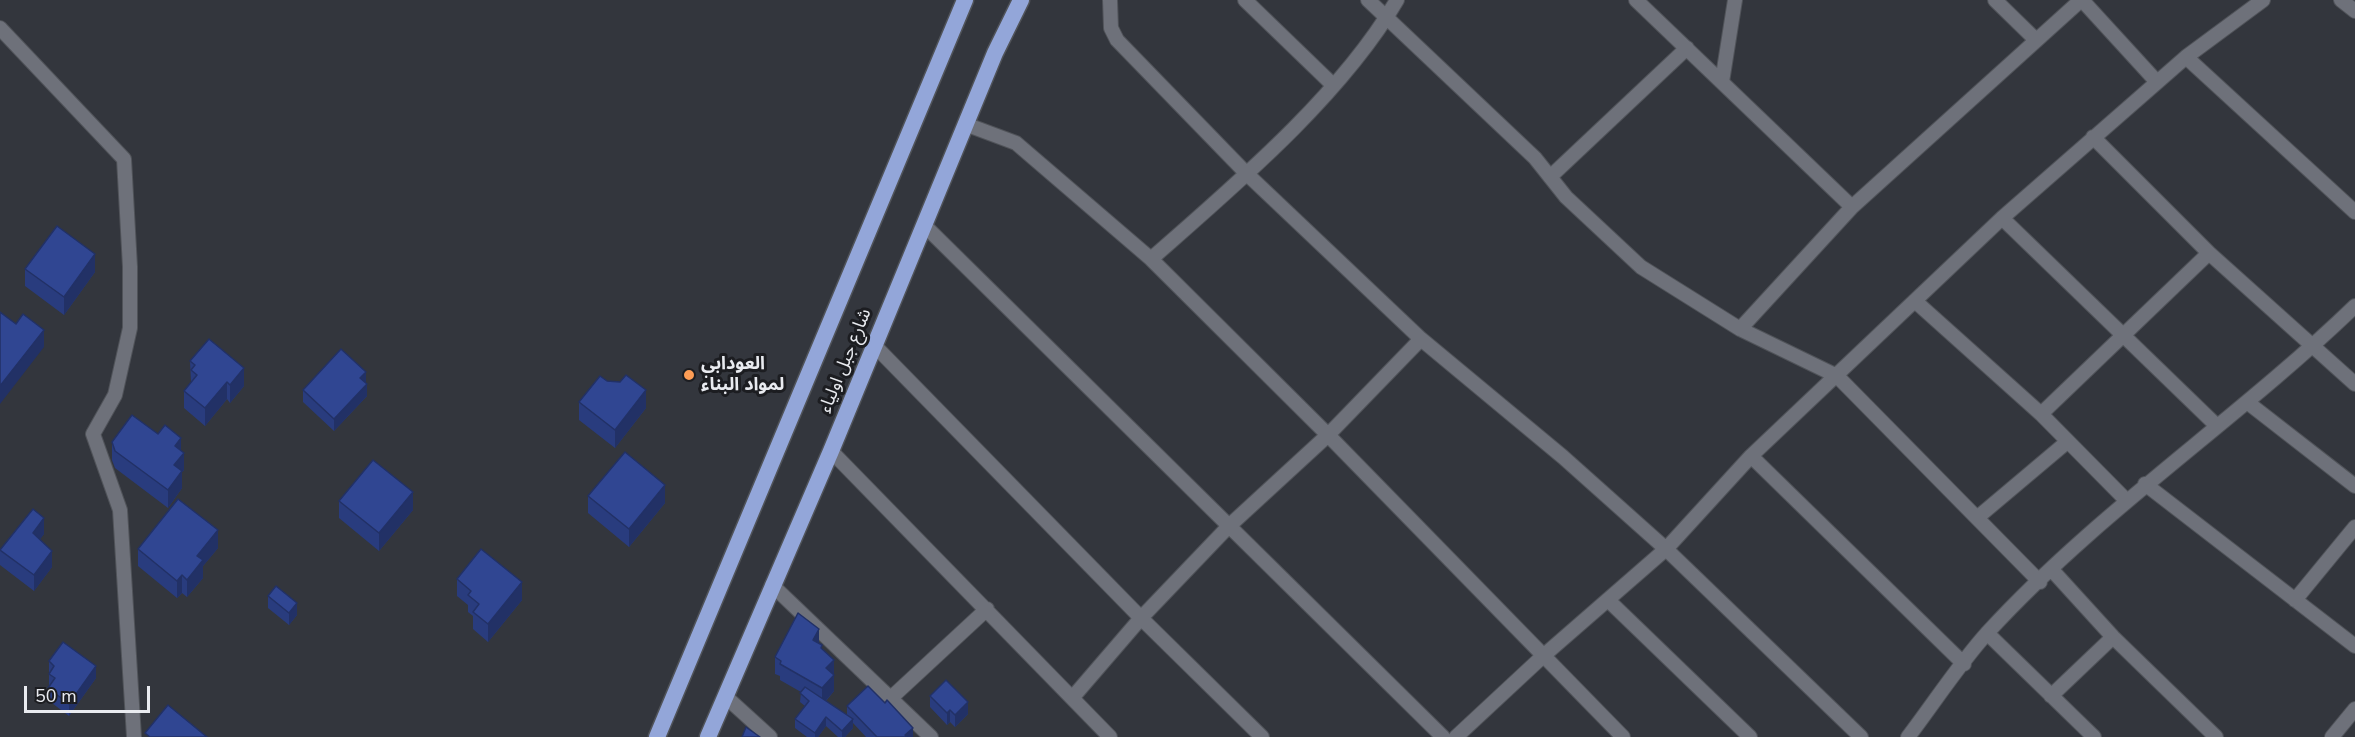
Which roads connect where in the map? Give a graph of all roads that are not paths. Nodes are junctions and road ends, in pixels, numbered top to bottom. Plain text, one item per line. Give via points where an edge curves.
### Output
1 (965, 0) edge
2 (1021, 0) edge
3 (1110, 0) edge
4 (1245, 0) edge
5 (1368, 0) edge
6 (1397, 0) edge
7 (1636, 0) edge
8 (1735, 0) edge
9 (1995, 0) edge
10 (2081, 0) edge
11 (2263, 0) edge
12 (2340, 0) edge
13 (2355, 11) edge
14 (1386, 19) junction
15 (0, 28) edge
16 (2036, 40) junction
17 (1687, 48) junction
18 (2186, 57) junction
19 (1722, 82) junction
20 (2157, 82) junction
21 (1333, 85) junction
22 (965, 124) junction
23 (2093, 136) junction
24 (1247, 174) junction
25 (1550, 177) junction
26 (1852, 207) junction
27 (2355, 212) edge
28 (2002, 218) junction
29 (924, 225) junction
30 (2209, 253) junction
31 (1151, 259) junction
32 (1916, 301) junction
33 (2355, 306) edge
34 (1740, 329) junction
35 (2124, 333) junction
36 (1420, 339) junction
37 (873, 344) junction
38 (2312, 348) junction
39 (1837, 376) junction
40 (2355, 384) edge
41 (2247, 402) junction
42 (2041, 414) junction
43 (2217, 426) junction
44 (1328, 435) junction
45 (2067, 442) junction
46 (831, 451) junction
47 (1751, 456) junction
48 (2145, 484) junction
49 (2355, 486) edge
50 (2126, 500) junction
51 (1978, 517) junction
52 (1229, 526) junction
53 (2355, 527) edge
54 (1666, 549) junction
55 (2052, 570) junction
56 (2040, 582) junction
57 (772, 585) junction
58 (1608, 600) junction
59 (2295, 600) junction
60 (987, 609) junction
61 (1141, 618) junction
62 (1988, 633) junction
63 (2113, 637) junction
64 (2355, 646) edge
65 (1542, 657) junction
66 (1964, 664) junction
67 (2051, 696) junction
68 (726, 697) junction
69 (892, 697) junction
70 (1073, 697) junction
71 (2355, 710) edge
72 (134, 737) edge
73 (657, 737) edge
74 (708, 737) edge
75 (770, 737) edge
76 (931, 737) edge
77 (1110, 737) edge
78 (1262, 737) edge
79 (1443, 737) edge
80 (1456, 737) edge
81 (1623, 737) edge
82 (1750, 737) edge
83 (1861, 737) edge
84 (1908, 737) edge
85 (2094, 737) edge
86 (2216, 737) edge
87 (2332, 737) edge

1 - 73 highway, شارع جبل اولياء
2 - 22 highway, شارع جبل اولياء
3 - 24 street via 1111,28 1117,40
4 - 21 street
5 - 14 street
6 - 14 street
7 - 17 street
8 - 19 street
9 - 16 street
10 - 16 street
10 - 20 street
11 - 18 street
12 - 13 street
14 - 21 street
14 - 25 street via 1535,158
15 - 72 street via 124,159 130,328 115,395 93,434 120,510
16 - 26 street
17 - 19 street
17 - 25 street
18 - 20 street
18 - 27 street
19 - 26 street
20 - 23 street
21 - 24 street
22 - 29 highway, شارع جبل اولياء
22 - 31 street via 1016,143
23 - 28 street
23 - 30 street
24 - 31 street
24 - 36 street
25 - 34 street via 1641,267
26 - 34 street
28 - 32 street
28 - 35 street
29 - 37 highway, شارع جبل اولياء
29 - 52 street
30 - 35 street
30 - 38 street
31 - 44 street
32 - 39 street
32 - 42 street
33 - 38 street
34 - 39 street
35 - 42 street
35 - 43 street
36 - 44 street
36 - 54 street via 1563,457
37 - 46 highway, شارع جبل اولياء
37 - 61 street
38 - 40 street
38 - 41 street
39 - 47 street
39 - 51 street
41 - 43 street
41 - 49 street
42 - 45 street
43 - 48 street
44 - 52 street
44 - 65 street
45 - 50 street
45 - 51 street
46 - 57 highway, شارع جبل اولياء
46 - 60 street
47 - 54 street
47 - 66 street
48 - 50 street
48 - 59 street
50 - 55 street
51 - 56 street
52 - 61 street
52 - 79 street
53 - 59 street
54 - 58 street
54 - 83 street
55 - 56 street
55 - 63 street
56 - 62 street
57 - 68 highway, شارع جبل اولياء
57 - 69 street
58 - 65 street
58 - 82 street
59 - 64 street
60 - 69 street
60 - 70 street
61 - 70 street
61 - 78 street
62 - 66 street
62 - 67 street
63 - 67 street
63 - 86 street
65 - 80 street
65 - 81 street
66 - 84 street
67 - 85 street
68 - 74 highway, شارع جبل اولياء
68 - 75 street
69 - 76 street
70 - 77 street
71 - 87 street

